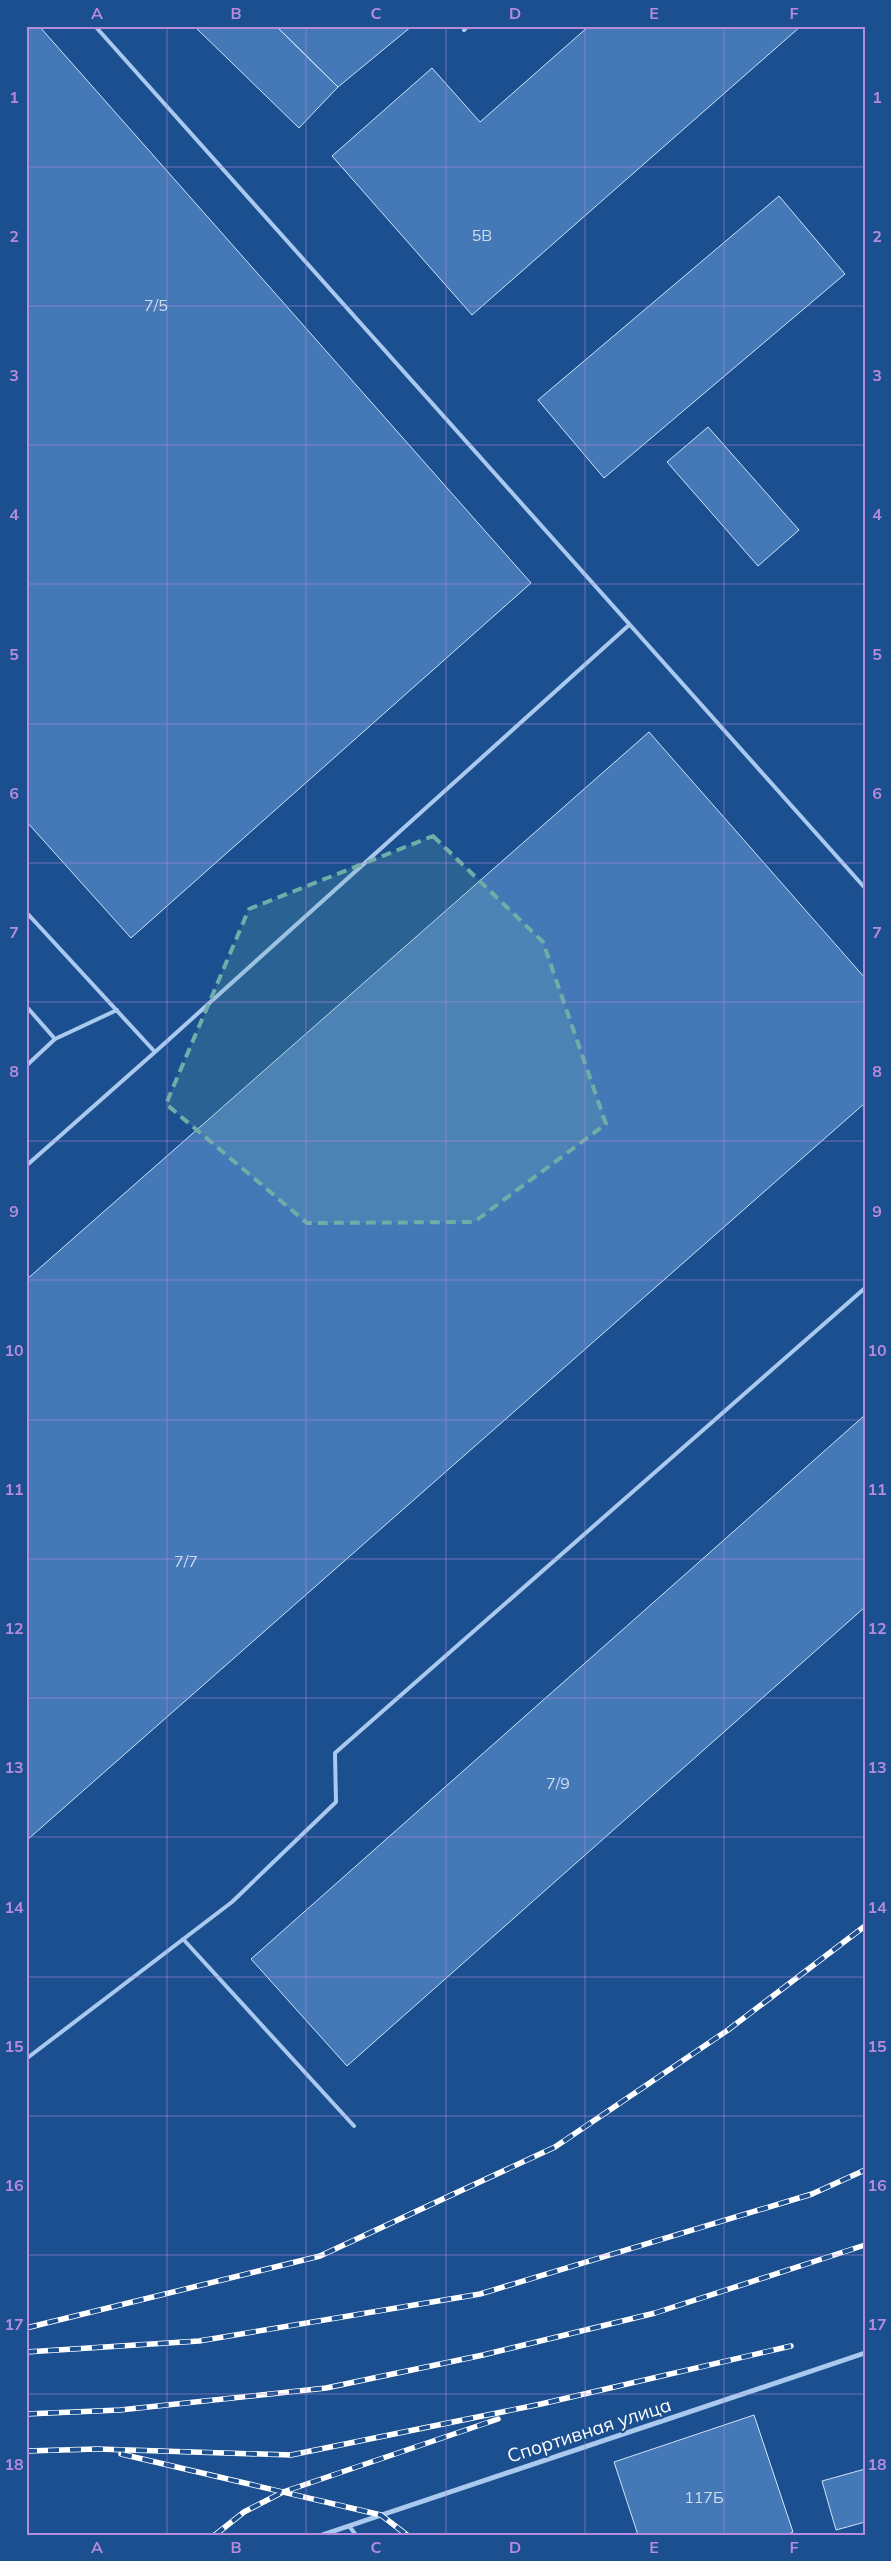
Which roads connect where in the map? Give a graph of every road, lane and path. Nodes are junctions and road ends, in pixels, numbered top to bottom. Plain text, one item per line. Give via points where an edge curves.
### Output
1 (95, 26) edge
2 (629, 625) junction
3 (865, 888) edge
4 (26, 912) edge
5 (26, 1006) edge
6 (117, 1010) junction
7 (55, 1039) junction
8 (155, 1052) junction
9 (26, 1066) edge
10 (26, 1166) edge
11 (865, 1288) edge
12 (183, 1939) junction
13 (26, 2059) edge
14 (354, 2126) dead end
15 (865, 2354) edge
16 (348, 2526) junction
17 (322, 2535) edge
18 (356, 2535) edge

1 - 2 lane
2 - 3 lane
2 - 8 lane
4 - 6 lane
5 - 7 lane
6 - 7 lane
6 - 8 lane
7 - 9 lane
8 - 10 lane
11 - 12 lane via 335,1753 336,1802 232,1902
12 - 13 lane
12 - 14 lane
15 - 16 street, Спортивная улица
16 - 17 street, Спортивная улица
16 - 18 lane

